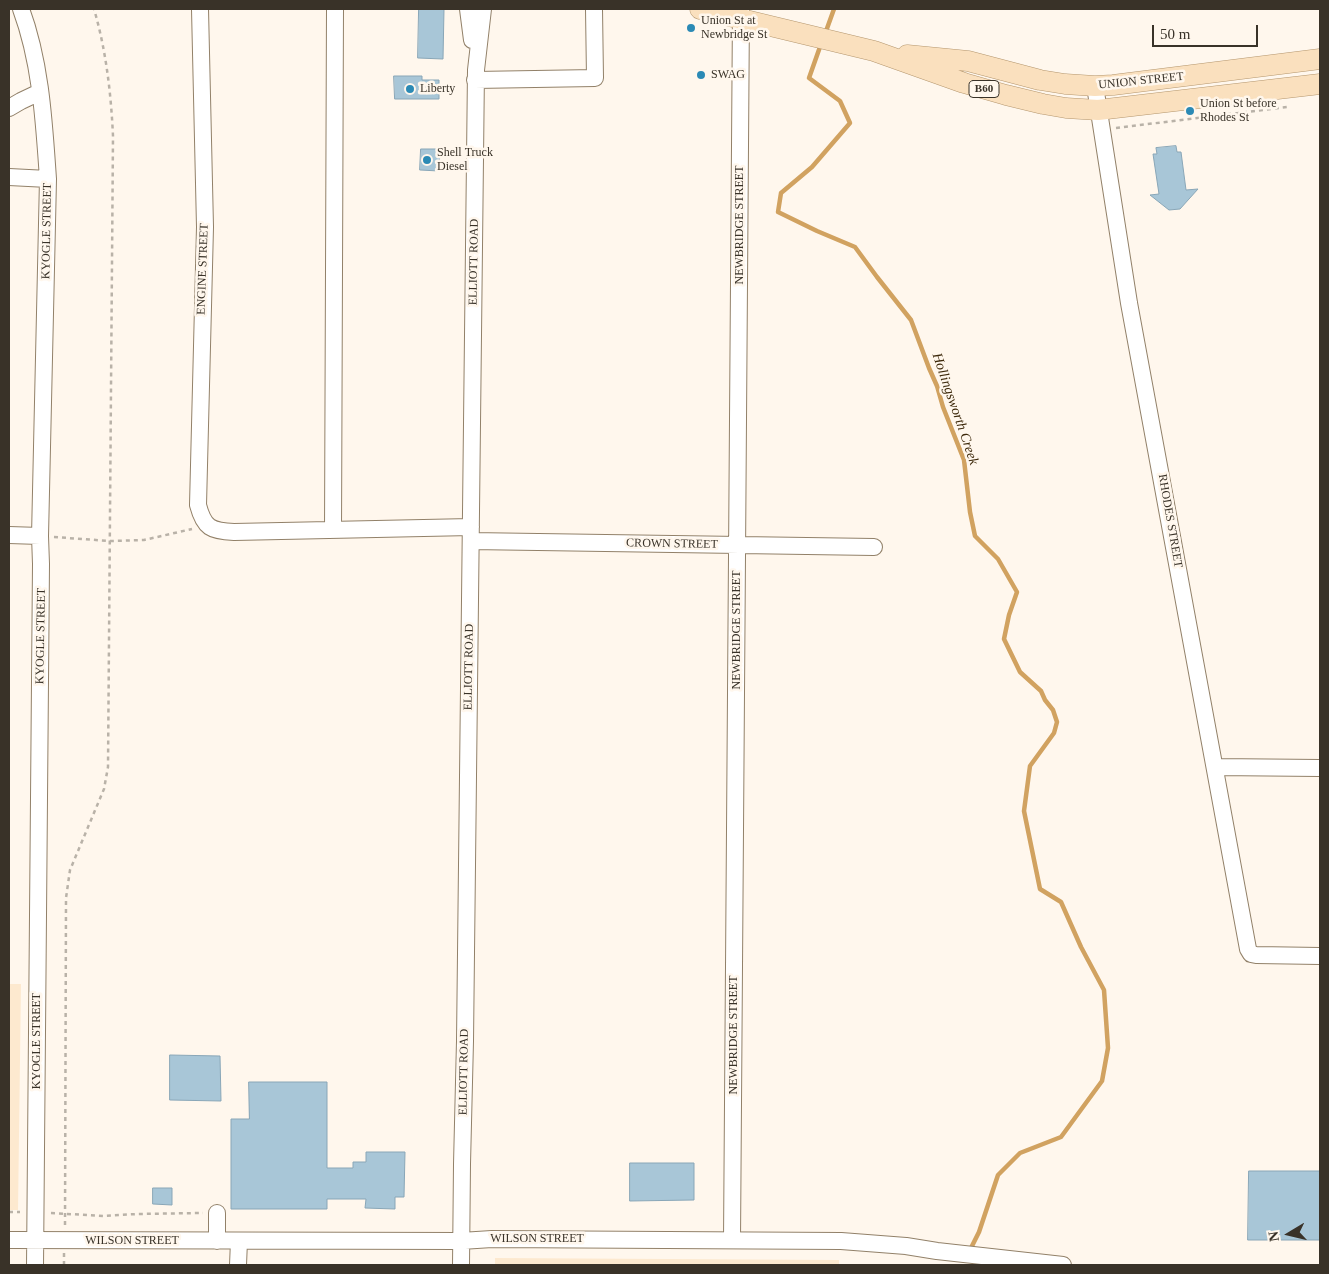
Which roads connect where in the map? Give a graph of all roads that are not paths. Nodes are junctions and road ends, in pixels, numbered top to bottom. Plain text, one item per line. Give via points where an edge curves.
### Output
1 (21, 9) edge
2 (200, 9) edge
3 (335, 9) edge
4 (468, 9) edge
5 (482, 9) edge
6 (594, 9) edge
7 (700, 9) edge
8 (741, 14) edge
9 (874, 51) junction
10 (1320, 60) edge
11 (476, 75) junction
12 (1320, 84) edge
13 (1095, 86) junction
14 (40, 92) junction
15 (9, 108) edge
16 (1098, 110) junction
17 (9, 177) edge
18 (48, 179) junction
19 (207, 526) joint
20 (333, 530) junction
21 (471, 534) junction
22 (9, 535) edge
23 (40, 536) junction
24 (738, 544) junction
25 (874, 547) dead end
26 (1215, 767) junction
27 (1320, 768) edge
28 (1320, 956) edge
29 (217, 1213) road end
30 (9, 1240) edge
31 (35, 1240) junction
32 (732, 1240) junction
33 (217, 1241) junction
34 (239, 1241) junction
35 (461, 1241) junction
36 (35, 1265) edge
37 (238, 1265) edge
38 (461, 1265) edge
39 (1063, 1265) edge

1 - 14 street, KYOGLE STREET
2 - 19 street, ENGINE STREET via 205,228 198,505
3 - 20 street
4 - 11 street, ELLIOTT ROAD
5 - 11 street, ELLIOTT ROAD
6 - 11 street via 595,78
7 - 8 main road, UNION STREET / B60
8 - 9 main road, UNION STREET / B60 via 772,26
8 - 24 street, NEWBRIDGE STREET
9 - 13 main road, UNION STREET / B60 via 968,61 1040,80
9 - 16 main road, UNION STREET / B60 via 1006,95 1066,108
10 - 13 main road, UNION STREET / B60
11 - 21 street, ELLIOTT ROAD
12 - 16 main road, UNION STREET / B60
13 - 16 street, RHODES STREET
14 - 15 street
14 - 18 street, KYOGLE STREET
16 - 26 street, RHODES STREET
17 - 18 street
18 - 23 street, KYOGLE STREET
19 - 20 street, CROWN STREET via 234,532
20 - 21 street, CROWN STREET
21 - 24 street, CROWN STREET
21 - 35 street, ELLIOTT ROAD
22 - 23 street
23 - 31 street, KYOGLE STREET
24 - 25 street, CROWN STREET
24 - 32 street, NEWBRIDGE STREET
26 - 27 street
26 - 28 street, RHODES STREET via 1248,949 1251,954 1266,956
29 - 33 street
30 - 31 street, WILSON STREET
31 - 33 street, WILSON STREET
31 - 36 street, KYOGLE STREET
32 - 35 street, WILSON STREET
32 - 39 street, WILSON STREET via 842,1240
33 - 34 street, WILSON STREET
34 - 35 street, WILSON STREET
34 - 37 street
35 - 38 street, ELLIOTT ROAD

